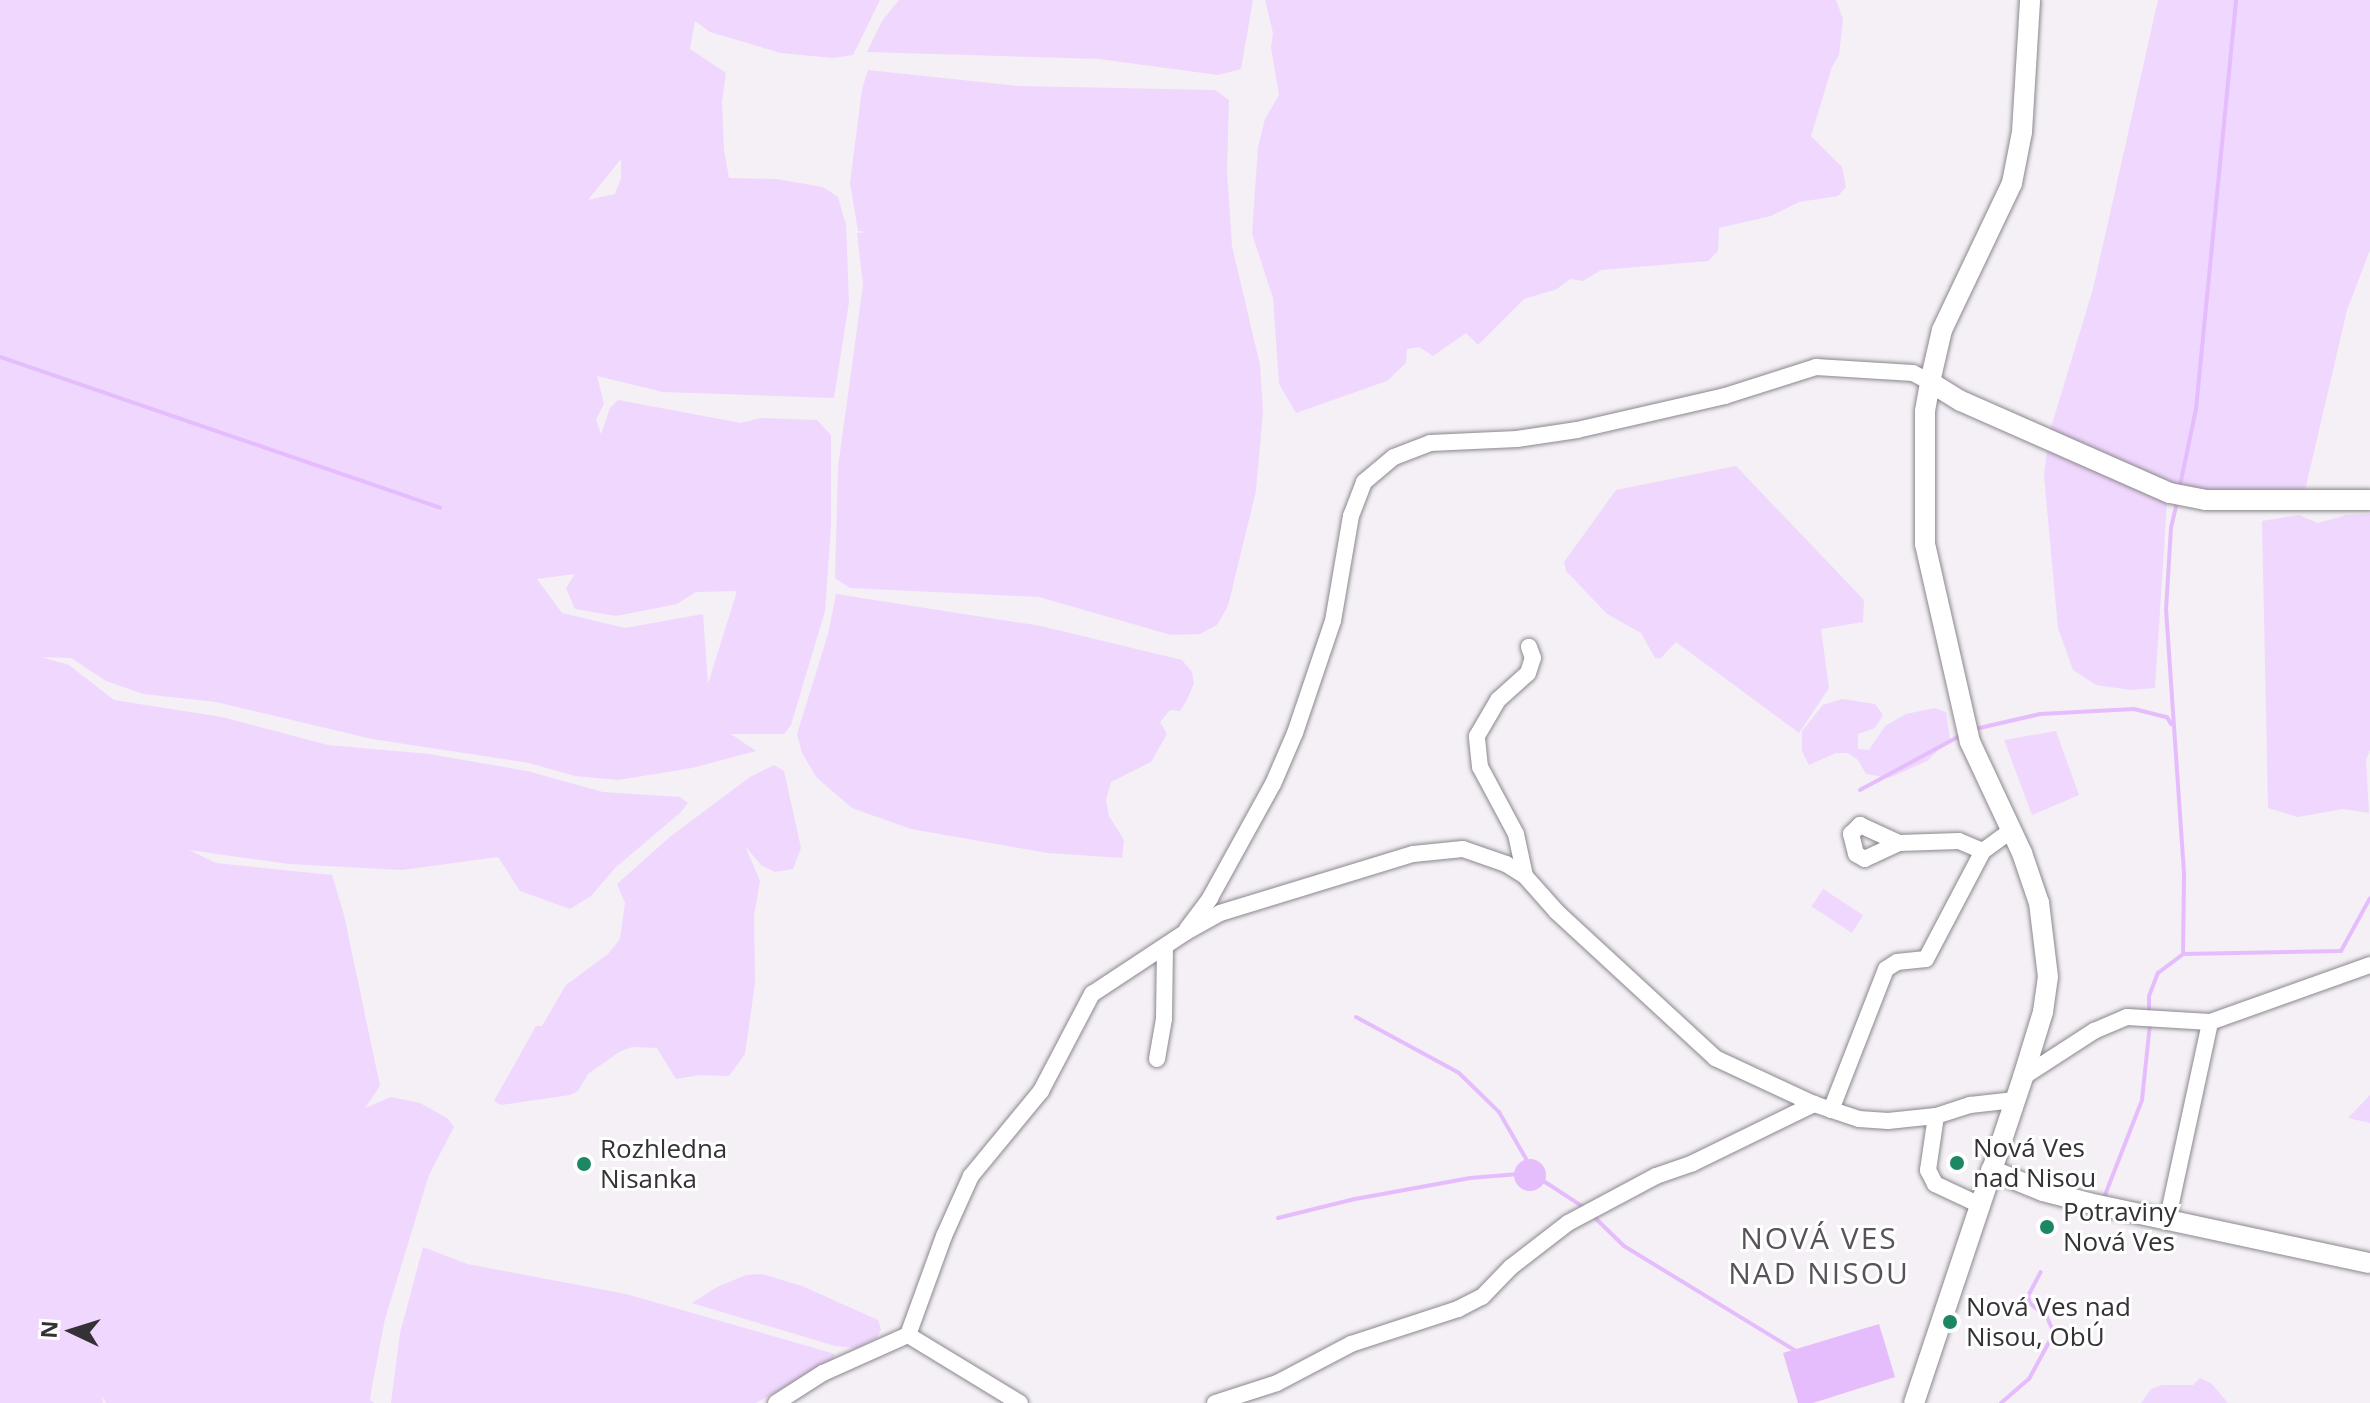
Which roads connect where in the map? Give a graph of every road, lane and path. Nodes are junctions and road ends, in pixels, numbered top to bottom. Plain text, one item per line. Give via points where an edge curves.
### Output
1 (2030, 0) edge
2 (1930, 382) junction
3 (2370, 500) edge
4 (1529, 647) dead end
5 (2012, 830) junction
6 (1899, 843) dead end
7 (1983, 851) junction
8 (1525, 876) junction
9 (1210, 898) junction
10 (1220, 913) junction
11 (1186, 932) junction
12 (1165, 948) junction
13 (2370, 965) edge
14 (2210, 1022) junction
15 (1157, 1059) dead end
16 (2023, 1077) junction
17 (2015, 1100) junction
18 (1814, 1104) junction
19 (1831, 1110) junction
20 (1936, 1116) junction
21 (1991, 1170) junction
22 (1980, 1205) junction
23 (2168, 1217) junction
24 (2370, 1263) edge
25 (908, 1335) junction
26 (776, 1403) edge
27 (1020, 1403) edge
28 (1215, 1403) edge
29 (1914, 1403) edge

1 - 2 street via 2022,132 2012,183 1942,330
2 - 3 street via 1961,401 2170,493 2205,500
2 - 5 street via 1925,411 1925,544 1970,742
2 - 9 street via 1913,373 1816,367 1725,396 1591,427 1517,439 1430,443 1394,457 1364,482 1351,516 1333,621 1295,733
4 - 8 street via 1533,658 1528,673 1498,700 1477,736 1480,767 1516,834
5 - 7 street
5 - 16 street via 2039,903 2048,977
6 - 7 street via 1959,841
7 - 19 street via 1926,959 1897,962 1886,969
8 - 10 street via 1473,851 1432,850
8 - 18 street via 1715,1058
9 - 10 street
9 - 11 street
10 - 11 street
11 - 12 street
12 - 15 street via 1164,1019
12 - 25 street via 1092,994 1083,1007 1041,1091 971,1176
13 - 14 street
14 - 16 street via 2127,1017 2094,1031
14 - 23 street
16 - 17 street
17 - 20 street via 1970,1105
17 - 21 street
18 - 19 street
18 - 28 street via 1568,1223 1482,1297 1458,1309 1351,1344 1277,1383
19 - 20 street via 1888,1121
20 - 22 street via 1928,1170 1935,1184
21 - 22 street
21 - 23 street via 2043,1191
22 - 29 street
23 - 24 street
25 - 26 street via 823,1373
25 - 27 street

